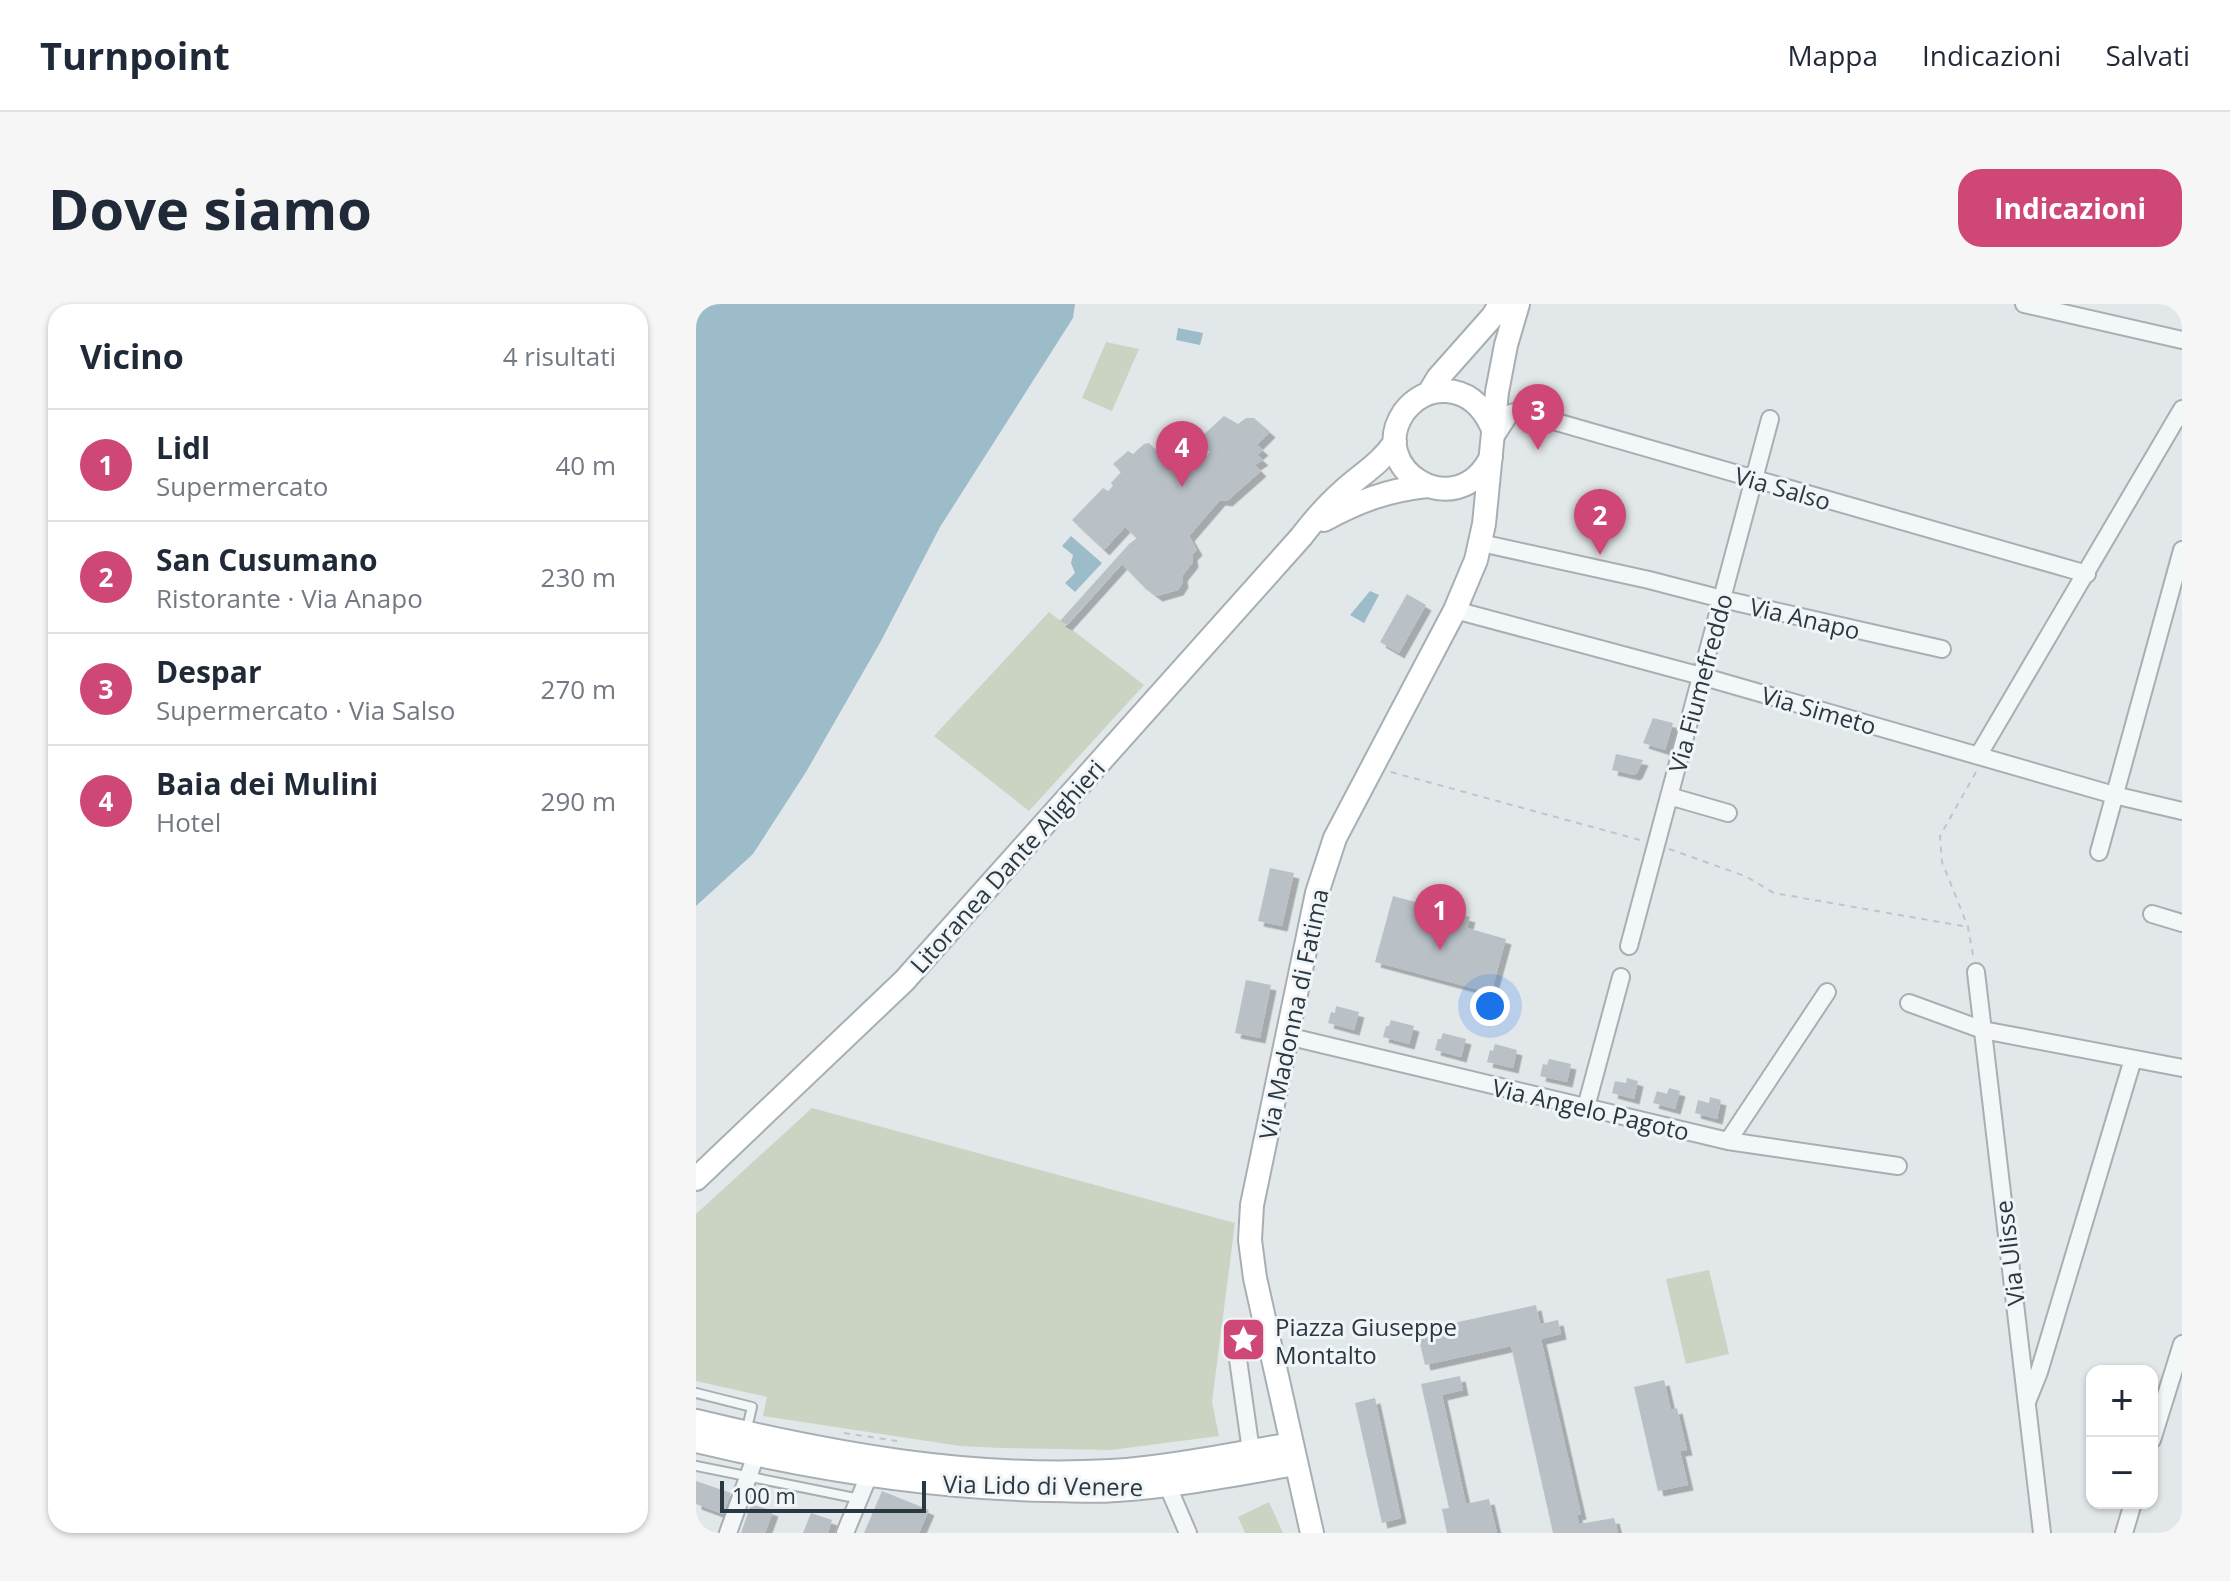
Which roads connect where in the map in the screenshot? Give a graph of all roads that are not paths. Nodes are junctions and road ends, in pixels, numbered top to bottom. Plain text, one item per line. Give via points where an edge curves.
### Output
1 (1500, 304) edge
2 (1518, 304) edge
3 (2024, 304) edge
4 (2182, 340) edge
5 (1429, 393) junction
6 (2182, 409) edge
7 (1770, 419) dead end
8 (1492, 441) junction
9 (1395, 442) junction
10 (1754, 480) junction
11 (1427, 486) junction
12 (1455, 488) junction
13 (1482, 534) junction
14 (1301, 537) junction
15 (2182, 550) edge
16 (2087, 574) junction
17 (1722, 599) junction
18 (1455, 610) junction
19 (1942, 649) dead end
20 (1701, 676) junction
21 (1978, 756) junction
22 (2114, 795) junction
23 (1669, 796) junction
24 (2182, 811) edge
25 (1728, 813) dead end
26 (2099, 852) dead end
27 (2152, 914) dead end
28 (2182, 923) edge
29 (1629, 946) dead end
30 (1976, 972) road end
31 (1621, 977) dead end
32 (1827, 992) dead end
33 (1909, 1003) dead end
34 (1983, 1030) junction
35 (1287, 1036) junction
36 (2133, 1059) junction
37 (2182, 1068) edge
38 (1586, 1107) junction
39 (1728, 1141) junction
40 (1898, 1166) dead end
41 (696, 1179) edge
42 (1234, 1331) dead end
43 (2182, 1344) edge
44 (696, 1393) edge
45 (2026, 1404) junction
46 (696, 1421) edge
47 (746, 1433) junction
48 (2153, 1437) edge
49 (696, 1441) edge
50 (1251, 1451) junction
51 (1294, 1454) junction
52 (696, 1466) edge
53 (752, 1466) junction
54 (872, 1467) junction
55 (1164, 1476) junction
56 (860, 1499) junction
57 (2131, 1509) edge
58 (728, 1533) edge
59 (845, 1533) edge
60 (1188, 1533) edge
61 (1312, 1533) edge
62 (2042, 1533) edge
63 (2124, 1533) edge

1 - 5 street
2 - 8 street, Via Madonna di Fatima via 1506,345
3 - 4 street
5 - 8 street via 1467,397 1487,415
5 - 9 street via 1408,407
6 - 16 street
7 - 10 street, Via Fiumefreddo
8 - 10 street, Via Salso via 1502,423 1518,411
8 - 12 street via 1477,477
8 - 13 street, Via Madonna di Fatima
9 - 11 street via 1404,469
9 - 14 street via 1383,460 1322,510
10 - 16 street, Via Salso
10 - 17 street, Via Fiumefreddo
11 - 12 street
11 - 14 street via 1373,497
12 - 13 street via 1476,500
13 - 17 street, Via Anapo
13 - 18 street, Via Madonna di Fatima
14 - 41 street, Litoranea Dante Alighieri via 904,981
15 - 22 street
16 - 21 street
17 - 19 street, Via Anapo
17 - 20 street, Via Fiumefreddo
18 - 20 street, Via Simeto
18 - 35 street, Via Madonna di Fatima via 1335,838 1317,893
20 - 21 street, Via Simeto
20 - 23 street, Via Fiumefreddo
21 - 22 street, Via Simeto
22 - 24 street, Via Simeto
22 - 26 street
23 - 25 street
23 - 29 street, Via Fiumefreddo
27 - 28 street
30 - 34 street, Via Ulisse
31 - 38 street
32 - 39 street
33 - 34 street
34 - 36 street
34 - 45 street, Via Ulisse
35 - 38 street, Via Angelo Pagoto
35 - 51 street, Via Madonna di Fatima via 1252,1205 1250,1240
36 - 37 street
36 - 45 street
38 - 39 street, Via Angelo Pagoto
39 - 40 street, Via Angelo Pagoto
42 - 50 street
43 - 48 street
44 - 47 lane via 752,1407
45 - 62 street, Via Ulisse
46 - 47 street, Via Lido di Venere
47 - 54 street, Via Lido di Venere
49 - 53 street, Via Lido di Venere
50 - 51 street, Via Lido di Venere
50 - 55 street, Via Lido di Venere
51 - 55 street, Via Lido di Venere
51 - 61 street, Via Madonna di Fatima
52 - 53 lane
53 - 54 street, Via Lido di Venere
53 - 56 lane
53 - 58 street
54 - 55 street, Via Lido di Venere via 963,1487 1010,1489 1113,1490
54 - 56 street
55 - 60 street
56 - 59 street
57 - 63 street

